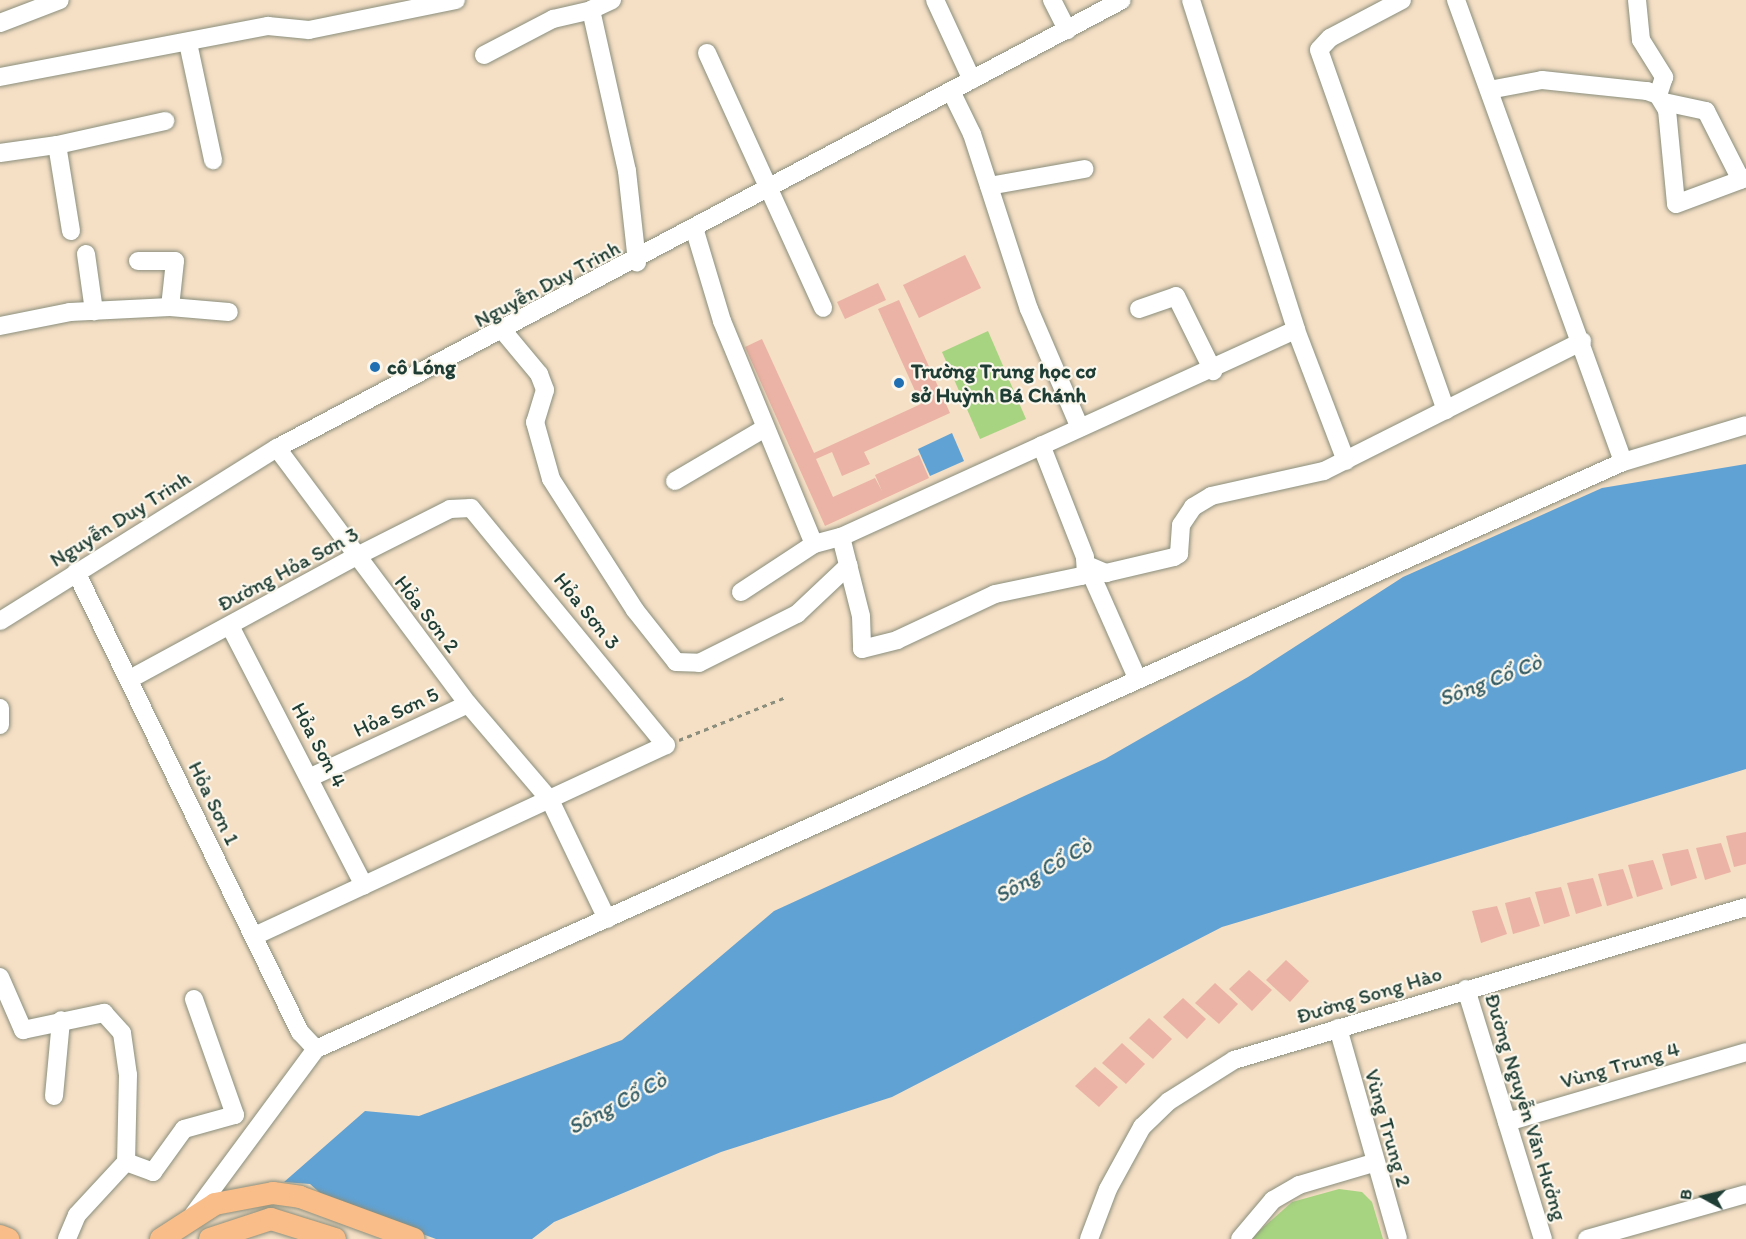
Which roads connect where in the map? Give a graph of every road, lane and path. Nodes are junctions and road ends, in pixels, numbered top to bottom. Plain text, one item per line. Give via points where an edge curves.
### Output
1 (60, 0) edge
2 (456, 0) edge
3 (612, 0) edge
4 (935, 0) edge
5 (1052, 0) edge
6 (1122, 0) edge
7 (1191, 0) edge
8 (1402, 0) edge
9 (1455, 0) edge
10 (1636, 0) edge
11 (591, 10) junction
12 (0, 23) edge
13 (1067, 30) junction
14 (188, 43) junction
15 (707, 53) dead end
16 (484, 56) dead end
17 (0, 77) edge
18 (972, 80) junction
19 (1489, 90) junction
20 (951, 91) junction
21 (1661, 98) junction
22 (165, 121) dead end
23 (57, 145) junction
24 (0, 153) edge
25 (213, 160) dead end
26 (1084, 170) dead end
27 (1744, 179) edge
28 (989, 186) junction
29 (770, 189) junction
30 (71, 231) dead end
31 (695, 231) junction
32 (86, 254) dead end
33 (138, 261) dead end
34 (637, 262) junction
35 (170, 307) junction
36 (823, 308) dead end
37 (1139, 309) dead end
38 (94, 311) junction
39 (229, 312) dead end
40 (0, 326) edge
41 (1296, 330) junction
42 (504, 332) junction
43 (1582, 341) junction
44 (1213, 371) junction
45 (1446, 410) junction
46 (1746, 425) edge
47 (765, 428) junction
48 (1080, 428) junction
49 (1041, 445) junction
50 (277, 448) junction
51 (1346, 461) junction
52 (1623, 462) junction
53 (675, 481) dead end
54 (471, 508) joint
55 (841, 537) junction
56 (814, 544) junction
57 (355, 557) junction
58 (1087, 565) junction
59 (849, 566) junction
60 (76, 572) junction
61 (741, 592) dead end
62 (0, 621) edge
63 (230, 626) junction
64 (1137, 678) junction
65 (130, 679) junction
66 (786, 697) dead end
67 (468, 704) junction
68 (0, 708) edge
69 (0, 725) edge
70 (666, 745) junction
71 (311, 777) junction
72 (550, 800) junction
73 (364, 886) junction
74 (1746, 907) edge
75 (607, 919) junction
76 (254, 936) junction
77 (0, 977) edge
78 (1466, 989) junction
79 (194, 999) dead end
80 (61, 1020) junction
81 (1338, 1028) junction
82 (316, 1048) junction
83 (1746, 1052) edge
84 (54, 1096) dead end
85 (1507, 1122) junction
86 (126, 1162) junction
87 (1373, 1163) junction
88 (1746, 1194) edge
89 (191, 1217) junction
90 (0, 1236) edge
91 (328, 1237) edge
92 (8, 1239) edge
93 (67, 1239) edge
94 (161, 1239) edge
95 (210, 1239) edge
96 (414, 1239) edge
97 (1089, 1239) edge
98 (1240, 1239) edge
99 (1398, 1239) edge
100 (1543, 1239) edge
101 (1587, 1239) edge

1 - 12 street
2 - 14 street via 309,30 268,26
3 - 11 street
4 - 18 street
5 - 13 street
6 - 13 street, Nguyễn Duy Trinh
7 - 41 street
8 - 45 street via 1330,38 1319,50
9 - 19 street
10 - 21 street via 1641,40 1664,77
11 - 16 street via 553,20
11 - 34 street via 627,171
13 - 18 street, Nguyễn Duy Trinh
14 - 17 street
14 - 25 street
15 - 29 street
18 - 20 street, Nguyễn Duy Trinh
19 - 21 street via 1542,80
19 - 43 street
20 - 28 street
20 - 29 street, Nguyễn Duy Trinh
21 - 27 street via 1706,111
21 - 27 street via 1676,204
22 - 23 street
23 - 24 street
23 - 30 street
26 - 28 street
28 - 48 street via 1029,309
29 - 31 street, Nguyễn Duy Trinh
29 - 36 street
31 - 34 street, Nguyễn Duy Trinh
31 - 47 street via 722,321
32 - 38 street
33 - 35 street via 175,261
34 - 42 street, Nguyễn Duy Trinh
35 - 38 street
35 - 39 street
37 - 44 street via 1176,296
38 - 40 street
41 - 44 street
41 - 51 street
42 - 50 street, Nguyễn Duy Trinh
42 - 59 street via 539,374 545,390 536,422 550,479 635,610 676,662 699,663 796,614
43 - 45 street
43 - 52 street
44 - 48 street
45 - 51 street
46 - 52 street
47 - 53 street
47 - 56 street
48 - 49 street
49 - 55 street
49 - 58 street
50 - 57 street, Hỏa Sơn 2
50 - 60 street, Nguyễn Duy Trinh
51 - 58 street via 1211,496 1193,507 1181,525 1179,555 1106,573
52 - 64 street
54 - 57 street, Đường Hỏa Sơn 3 via 450,509
54 - 70 street, Hỏa Sơn 3
55 - 56 street
55 - 59 street
56 - 61 street
57 - 63 street, Đường Hỏa Sơn 3
57 - 67 street, Hỏa Sơn 2
58 - 59 street via 1081,576 995,594 897,640 862,649
58 - 64 street
60 - 62 street, Nguyễn Duy Trinh
60 - 65 street, Hỏa Sơn 1
63 - 65 street, Đường Hỏa Sơn 3
63 - 71 street, Hỏa Sơn 4
64 - 75 street
65 - 76 street, Hỏa Sơn 1
66 - 70 path
67 - 71 street, Hỏa Sơn 5
67 - 72 street, Hỏa Sơn 2
68 - 69 street
70 - 72 street
71 - 73 street, Hỏa Sơn 4
72 - 73 street
72 - 75 street, Hỏa Sơn 2
73 - 76 street
74 - 78 street, Đường Song Hào
75 - 82 street
76 - 82 street, Hỏa Sơn 1 via 300,1032
77 - 80 street via 23,1030
78 - 81 street, Đường Song Hào
78 - 85 street, Đường Nguyễn Văn Hưởng
79 - 86 street via 235,1115 184,1129 153,1172
80 - 84 street
80 - 86 street via 104,1013 122,1033 128,1075
81 - 87 street, Vùng Trung 2
81 - 97 street, Đường Song Hào via 1234,1060 1169,1101 1142,1127
82 - 89 street
83 - 85 street, Vùng Trung 4
85 - 100 street, Đường Nguyễn Văn Hưởng
86 - 93 street via 77,1215
87 - 98 street via 1299,1185 1273,1200
87 - 99 street, Vùng Trung 2
88 - 101 street
89 - 94 main road
89 - 96 main road via 238,1196 300,1197
90 - 92 main road
91 - 95 main road via 271,1219

